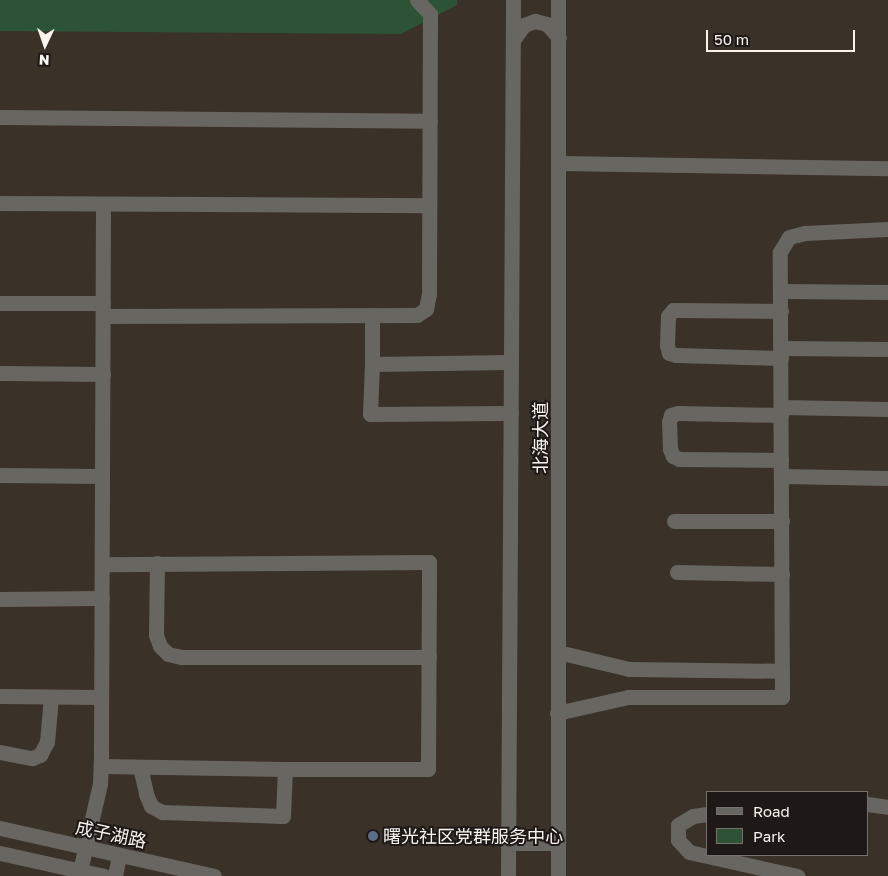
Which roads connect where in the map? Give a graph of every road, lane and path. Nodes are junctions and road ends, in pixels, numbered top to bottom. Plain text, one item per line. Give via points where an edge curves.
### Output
1 (417, 0) edge
2 (513, 0) edge
3 (558, 0) edge
4 (558, 38) junction
5 (513, 40) junction
6 (0, 117) edge
7 (430, 121) junction
8 (559, 163) junction
9 (888, 168) edge
10 (0, 203) edge
11 (103, 204) junction
12 (429, 205) junction
13 (888, 229) edge
14 (780, 291) junction
15 (888, 292) edge
16 (0, 303) edge
17 (103, 310) junction
18 (781, 310) junction
19 (372, 315) junction
20 (888, 349) edge
21 (781, 353) junction
22 (511, 362) junction
23 (372, 364) junction
24 (0, 373) edge
25 (103, 374) junction
26 (888, 409) edge
27 (781, 411) junction
28 (511, 414) junction
29 (781, 460) junction
30 (0, 475) edge
31 (102, 476) junction
32 (782, 476) junction
33 (888, 478) edge
34 (674, 521) dead end
35 (782, 521) junction
36 (156, 563) junction
37 (102, 564) junction
38 (677, 572) dead end
39 (782, 574) junction
40 (102, 598) junction
41 (0, 599) edge
42 (558, 652) junction
43 (429, 657) junction
44 (782, 671) junction
45 (0, 696) edge
46 (51, 696) junction
47 (101, 697) junction
48 (557, 713) junction
49 (0, 752) edge
50 (101, 766) junction
51 (140, 767) junction
52 (285, 770) junction
53 (868, 804) edge
54 (888, 807) edge
55 (706, 814) edge
56 (0, 828) edge
57 (508, 843) junction
58 (558, 843) junction
59 (85, 847) junction
60 (0, 853) edge
61 (119, 855) junction
62 (706, 856) edge
63 (707, 856) edge
64 (80, 870) junction
65 (104, 876) edge
66 (115, 876) edge
67 (214, 876) edge
68 (508, 876) edge
69 (558, 876) edge
70 (797, 876) edge

1 - 7 street via 430,14
2 - 5 street, 北海大道
3 - 4 street, 北海大道
4 - 5 street via 547,24 535,21 524,25
4 - 8 street, 北海大道
5 - 22 street, 北海大道
6 - 7 street
7 - 12 street
8 - 9 street
8 - 42 street, 北海大道
10 - 11 street
11 - 12 street
11 - 17 street
12 - 19 street via 429,294 426,309 417,315
13 - 14 street via 805,233 789,237 780,252
14 - 15 street
14 - 18 street
16 - 17 street
17 - 19 street
17 - 25 street
18 - 21 street
18 - 21 street via 672,310 668,316 667,345 669,353 676,355
19 - 23 street
20 - 21 street
21 - 27 street
22 - 23 street
22 - 28 street, 北海大道
23 - 28 street via 370,414
24 - 25 street
25 - 31 street
26 - 27 street
27 - 29 street
27 - 29 street via 678,413 671,415 669,422 670,449 679,460
28 - 57 street, 北海大道
29 - 32 street
30 - 31 street
31 - 37 street
32 - 33 street
32 - 35 street
34 - 35 street
35 - 39 street
36 - 37 street
36 - 43 street via 156,635 168,654 181,657
36 - 43 street via 429,562
37 - 40 street
38 - 39 street
39 - 44 street
40 - 41 street
40 - 47 street
42 - 44 street via 629,670
42 - 48 street, 北海大道
43 - 52 street via 428,769
44 - 48 street via 782,697 628,697
45 - 46 street
46 - 47 street
46 - 49 street via 46,742 40,755 32,758
47 - 50 street
48 - 58 street, 北海大道
50 - 51 street
50 - 59 street via 100,784
51 - 52 street
51 - 52 street via 151,806 162,812 283,816
53 - 54 street
55 - 62 street via 693,816 678,825 678,840 689,852
56 - 59 street, 成子湖路
57 - 58 street
57 - 68 street, 北海大道
58 - 69 street, 北海大道
59 - 61 street, 成子湖路
59 - 64 street
60 - 64 street
61 - 66 street
61 - 67 street, 成子湖路
63 - 70 street
64 - 65 street

